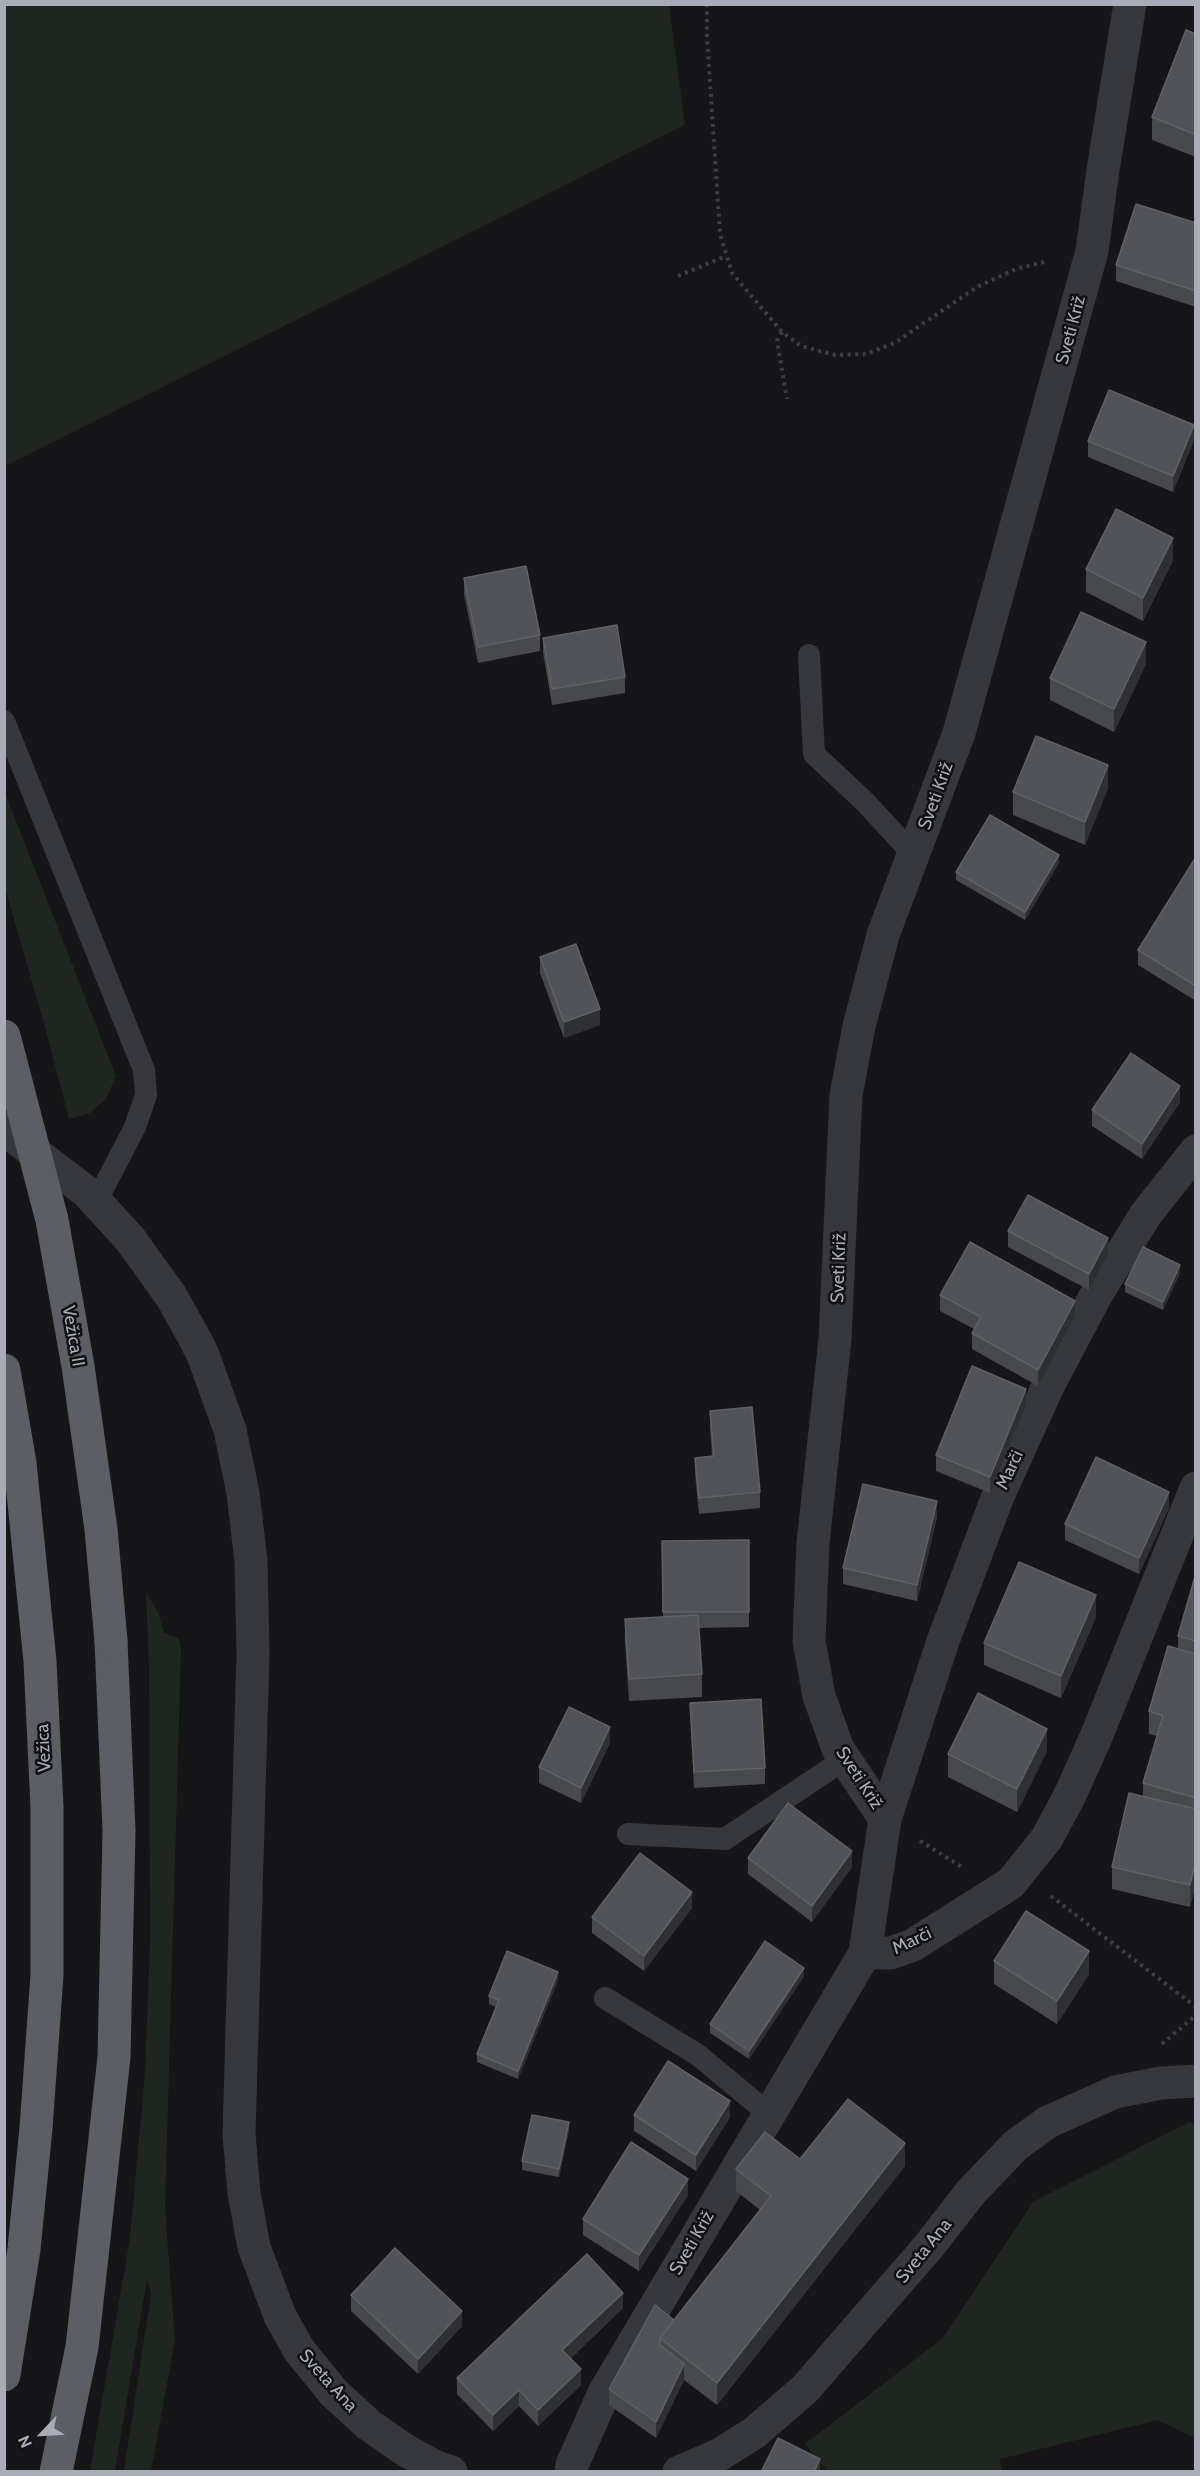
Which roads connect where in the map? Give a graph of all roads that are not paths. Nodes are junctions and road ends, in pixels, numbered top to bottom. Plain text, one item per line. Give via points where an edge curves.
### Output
1 (1130, 4) edge
2 (809, 655) dead end
3 (4, 721) edge
4 (914, 855) junction
5 (4, 1036) edge
6 (4, 1129) edge
7 (1196, 1151) edge
8 (96, 1202) junction
9 (4, 1371) edge
10 (1196, 1488) edge
11 (845, 1759) junction
12 (885, 1819) junction
13 (628, 1833) dead end
14 (865, 1953) junction
15 (605, 1998) dead end
16 (1196, 2081) edge
17 (769, 2114) junction
18 (4, 2375) edge
19 (56, 2472) edge
20 (451, 2472) edge
21 (572, 2472) edge
22 (679, 2472) edge

1 - 4 street, Sveti Križ via 1092,250 959,733
2 - 4 lane via 814,754
3 - 8 lane via 144,1070 146,1095 135,1126
4 - 11 street, Sveti Križ via 883,935 846,1095 836,1340 813,1543 809,1641 819,1696
5 - 19 highway, Vežica II, bridge via 52,1220 76,1355 101,1528 111,1641 119,1831 114,2057 82,2347
6 - 8 street, Sveta Ana
7 - 12 street, Marči via 1146,1214 1102,1285 1043,1396 998,1496 943,1641
8 - 20 street, Sveta Ana via 130,1239 171,1296 203,1355 230,1430 243,1492 251,1561 253,1654 239,2134 254,2247 280,2316 299,2350 334,2393 369,2425 405,2450
9 - 18 highway, Vežica via 20,1463 40,1661 46,1785 47,1975 24,2248
10 - 14 street, Marči via 1096,1737 1047,1838 1011,1883 962,1914 891,1953
11 - 12 street, Sveti Križ
11 - 13 lane via 725,1839
12 - 14 street, Sveti Križ
14 - 17 street, Sveti Križ
15 - 17 lane via 698,2055
16 - 22 street, Sveta Ana via 1115,2092 1048,2122 1024,2139 971,2192 805,2389 754,2433
17 - 21 street, Sveti Križ via 604,2393

